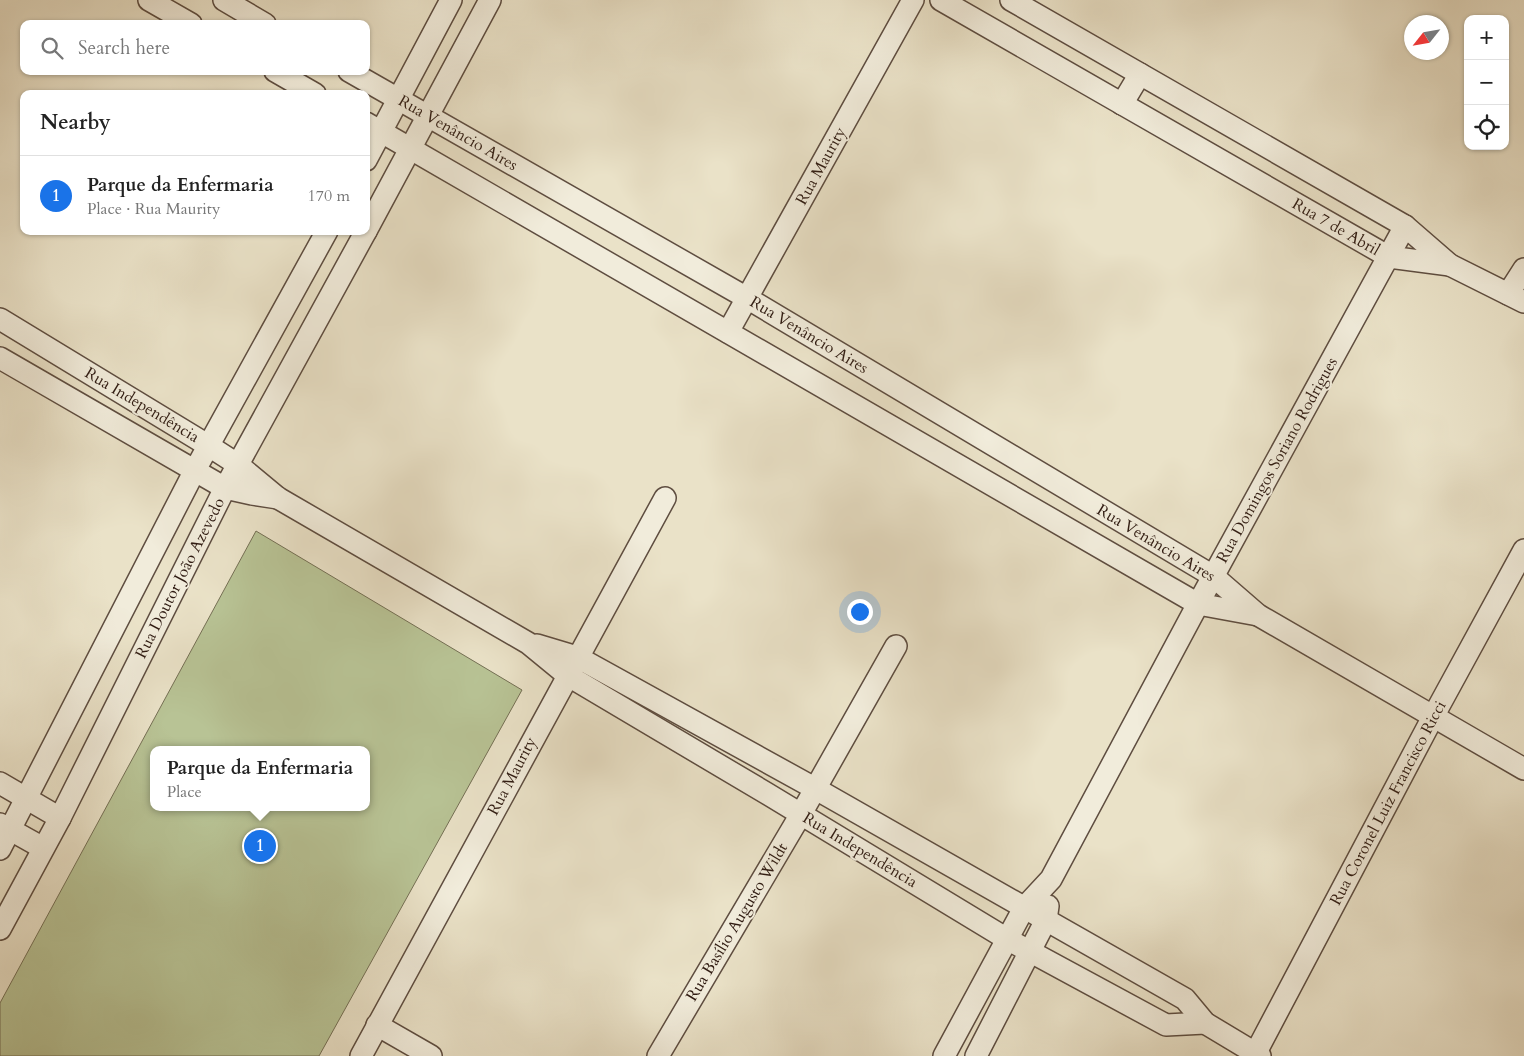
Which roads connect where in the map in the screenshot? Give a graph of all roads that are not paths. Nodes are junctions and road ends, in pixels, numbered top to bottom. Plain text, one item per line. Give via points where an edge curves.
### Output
1 (149, 0) edge
2 (224, 0) edge
3 (451, 0) edge
4 (490, 0) edge
5 (913, 0) edge
6 (941, 0) edge
7 (1011, 0) edge
8 (184, 20) edge
9 (259, 20) edge
10 (1140, 74) junction
11 (282, 75) edge
12 (356, 75) edge
13 (308, 90) edge
14 (399, 100) junction
15 (1122, 104) junction
16 (428, 116) junction
17 (374, 127) edge
18 (370, 144) edge
19 (412, 148) junction
20 (370, 224) edge
21 (1405, 226) junction
22 (325, 235) edge
23 (364, 235) edge
24 (1389, 258) junction
25 (1450, 265) junction
26 (1524, 269) edge
27 (747, 298) junction
28 (1516, 298) edge
29 (0, 319) edge
30 (728, 332) junction
31 (31, 338) junction
32 (265, 344) junction
33 (295, 361) junction
34 (7, 362) edge
35 (209, 446) junction
36 (238, 464) junction
37 (195, 470) junction
38 (225, 488) junction
39 (278, 498) junction
40 (665, 498) dead end
41 (1524, 550) edge
42 (1213, 576) junction
43 (1198, 604) junction
44 (1258, 615) junction
45 (528, 643) junction
46 (896, 646) dead end
47 (577, 656) junction
48 (567, 675) junction
49 (682, 715) junction
50 (1434, 716) junction
51 (670, 737) junction
52 (1524, 768) edge
53 (0, 783) edge
54 (816, 788) junction
55 (26, 798) junction
56 (801, 814) junction
57 (60, 818) junction
58 (5, 827) edge
59 (44, 848) junction
60 (0, 849) edge
61 (1051, 879) junction
62 (1024, 908) junction
63 (1046, 920) junction
64 (0, 929) edge
65 (1007, 939) junction
66 (1031, 952) junction
67 (1205, 1023) junction
68 (377, 1025) junction
69 (1256, 1055) edge
70 (361, 1056) edge
71 (431, 1056) edge
72 (658, 1056) edge
73 (944, 1056) edge
74 (976, 1056) edge

1 - 8 street
2 - 9 street
3 - 14 street
4 - 16 street, Rua Doutor João Azevedo
5 - 27 street, Rua Maurity
6 - 15 street, Rua 7 de Abril
7 - 10 street
10 - 15 street
10 - 21 street
11 - 13 street
12 - 14 street, Rua Venâncio Aires
14 - 16 street, Rua Venâncio Aires
14 - 17 street
15 - 24 street, Rua 7 de Abril
16 - 19 street, Rua Doutor João Azevedo
16 - 27 street, Rua Venâncio Aires
17 - 18 street
17 - 19 street, Rua Venâncio Aires
19 - 20 street, Rua Doutor João Azevedo
19 - 30 street, Rua Venâncio Aires
21 - 24 street, Rua Domingos Soriano Rodrigues
21 - 25 street
22 - 32 street
23 - 33 street, Rua Doutor João Azevedo
24 - 25 street, Rua 7 de Abril
24 - 42 street, Rua Domingos Soriano Rodrigues
25 - 28 street
26 - 28 street
27 - 30 street, Rua Maurity
27 - 42 street, Rua Venâncio Aires
29 - 31 street, Rua Independência
30 - 43 street, Rua Venâncio Aires
31 - 34 street
31 - 35 street, Rua Independência
32 - 33 street
32 - 35 street
33 - 36 street, Rua Doutor João Azevedo
34 - 37 street, Rua Independência
35 - 36 street, Rua Independência
35 - 37 street
36 - 38 street, Rua Doutor João Azevedo
36 - 39 street, Rua Independência
37 - 38 street, Rua Independência
37 - 55 street
38 - 39 street, Rua Independência
38 - 57 street, Rua Doutor João Azevedo
39 - 45 street, Rua Independência
40 - 47 street, Rua Maurity
41 - 50 street, Rua Coronel Luiz Francisco Ricci
42 - 43 street, Rua Domingos Soriano Rodrigues
42 - 44 street, Rua Venâncio Aires
43 - 44 street, Rua Venâncio Aires
43 - 61 street, Rua Domingos Soriano Rodrigues
44 - 50 street, Rua Venâncio Aires
45 - 47 street, Rua Independência
45 - 48 street, Rua Independência
46 - 54 street, Rua Basílio Augusto Wildt
47 - 48 street, Rua Maurity
47 - 49 street, Rua Independência
48 - 51 street, Rua Independência
48 - 68 street, Rua Maurity
49 - 51 street
49 - 54 street, Rua Independência
50 - 52 street, Rua Venâncio Aires
50 - 69 street, Rua Coronel Luiz Francisco Ricci
51 - 56 street, Rua Independência
53 - 55 street
54 - 56 street, Rua Basílio Augusto Wildt
54 - 62 street, Rua Independência
55 - 57 street
55 - 58 street
56 - 65 street, Rua Independência
56 - 72 street, Rua Basílio Augusto Wildt
57 - 59 street, Rua Doutor João Azevedo
58 - 59 street
58 - 60 street
59 - 64 street, Rua Doutor João Azevedo
61 - 62 street, Rua Domingos Soriano Rodrigues
61 - 63 street, Rua Domingos Soriano Rodrigues
62 - 63 street, Rua Independência
62 - 65 street, Rua Domingos Soriano Rodrigues
63 - 66 street, Rua Domingos Soriano Rodrigues
63 - 67 street, Rua Independência via 1184,999
65 - 66 street, Rua Independência
65 - 73 street, Rua Domingos Soriano Rodrigues
66 - 67 street, Rua Independência via 1166,1025
66 - 74 street, Rua Domingos Soriano Rodrigues
67 - 69 street, Rua Independência
68 - 70 street, Rua Maurity
68 - 71 street

